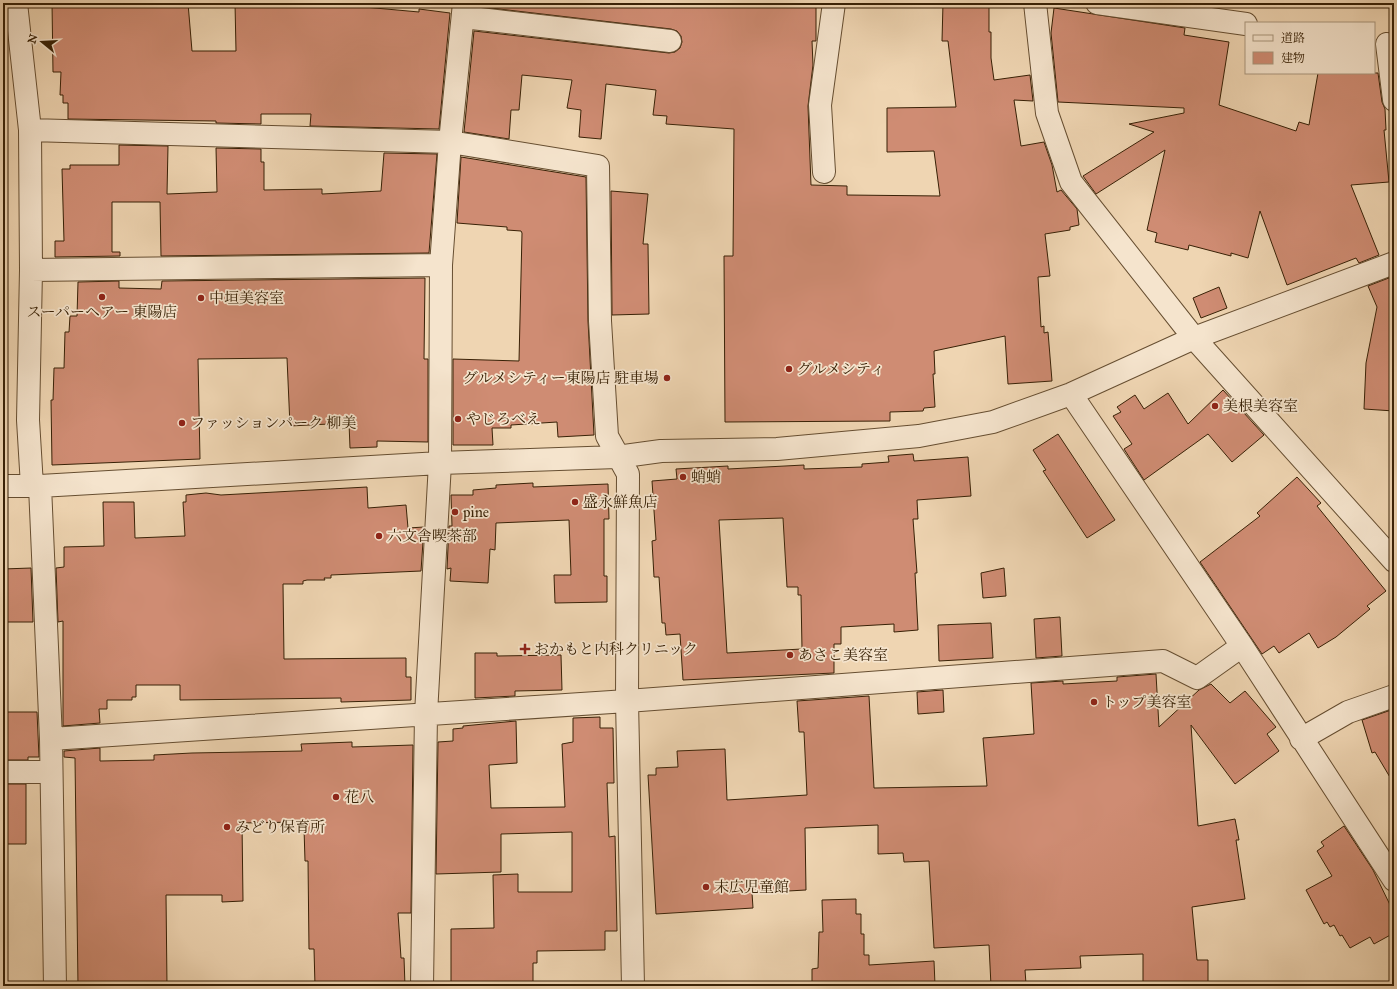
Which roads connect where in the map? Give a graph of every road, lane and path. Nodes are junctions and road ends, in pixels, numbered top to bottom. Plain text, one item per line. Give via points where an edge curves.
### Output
1 (16, 3) edge
2 (834, 3) edge
3 (1035, 3) edge
4 (1097, 3) edge
5 (464, 10) edge
6 (1245, 24) edge
7 (670, 42) dead end
8 (1385, 43) edge
9 (1394, 100) edge
10 (30, 130) junction
11 (450, 142) junction
12 (824, 172) dead end
13 (1394, 263) edge
14 (441, 265) junction
15 (31, 270) junction
16 (1194, 338) junction
17 (1071, 394) junction
18 (617, 457) junction
19 (440, 463) junction
20 (3, 486) edge
21 (36, 486) junction
22 (1394, 561) edge
23 (1242, 646) junction
24 (1394, 696) edge
25 (627, 701) junction
26 (426, 714) junction
27 (51, 739) junction
28 (1301, 739) junction
29 (3, 772) edge
30 (50, 772) junction
31 (1394, 880) edge
32 (55, 986) edge
33 (422, 986) edge
34 (633, 986) edge

1 - 10 street
2 - 12 street via 820,105
3 - 16 street via 1047,113 1071,182
4 - 6 street
5 - 7 street
5 - 11 street
8 - 9 street
10 - 11 street
10 - 15 street
11 - 14 street
11 - 18 street via 598,166 600,321 607,436
13 - 16 street
14 - 15 street
14 - 19 street
15 - 21 street via 28,420
16 - 17 street
16 - 22 street
17 - 18 street via 993,422 919,436 778,449 662,451
17 - 23 street
18 - 19 street
18 - 25 street via 628,474
19 - 21 street
19 - 26 street
20 - 21 street
21 - 27 street
23 - 25 street via 1197,678 1163,661
23 - 28 street
24 - 28 street via 1348,712
25 - 26 street
25 - 34 street
26 - 27 street
26 - 33 street
27 - 30 street
28 - 31 street
29 - 30 street
30 - 32 street

